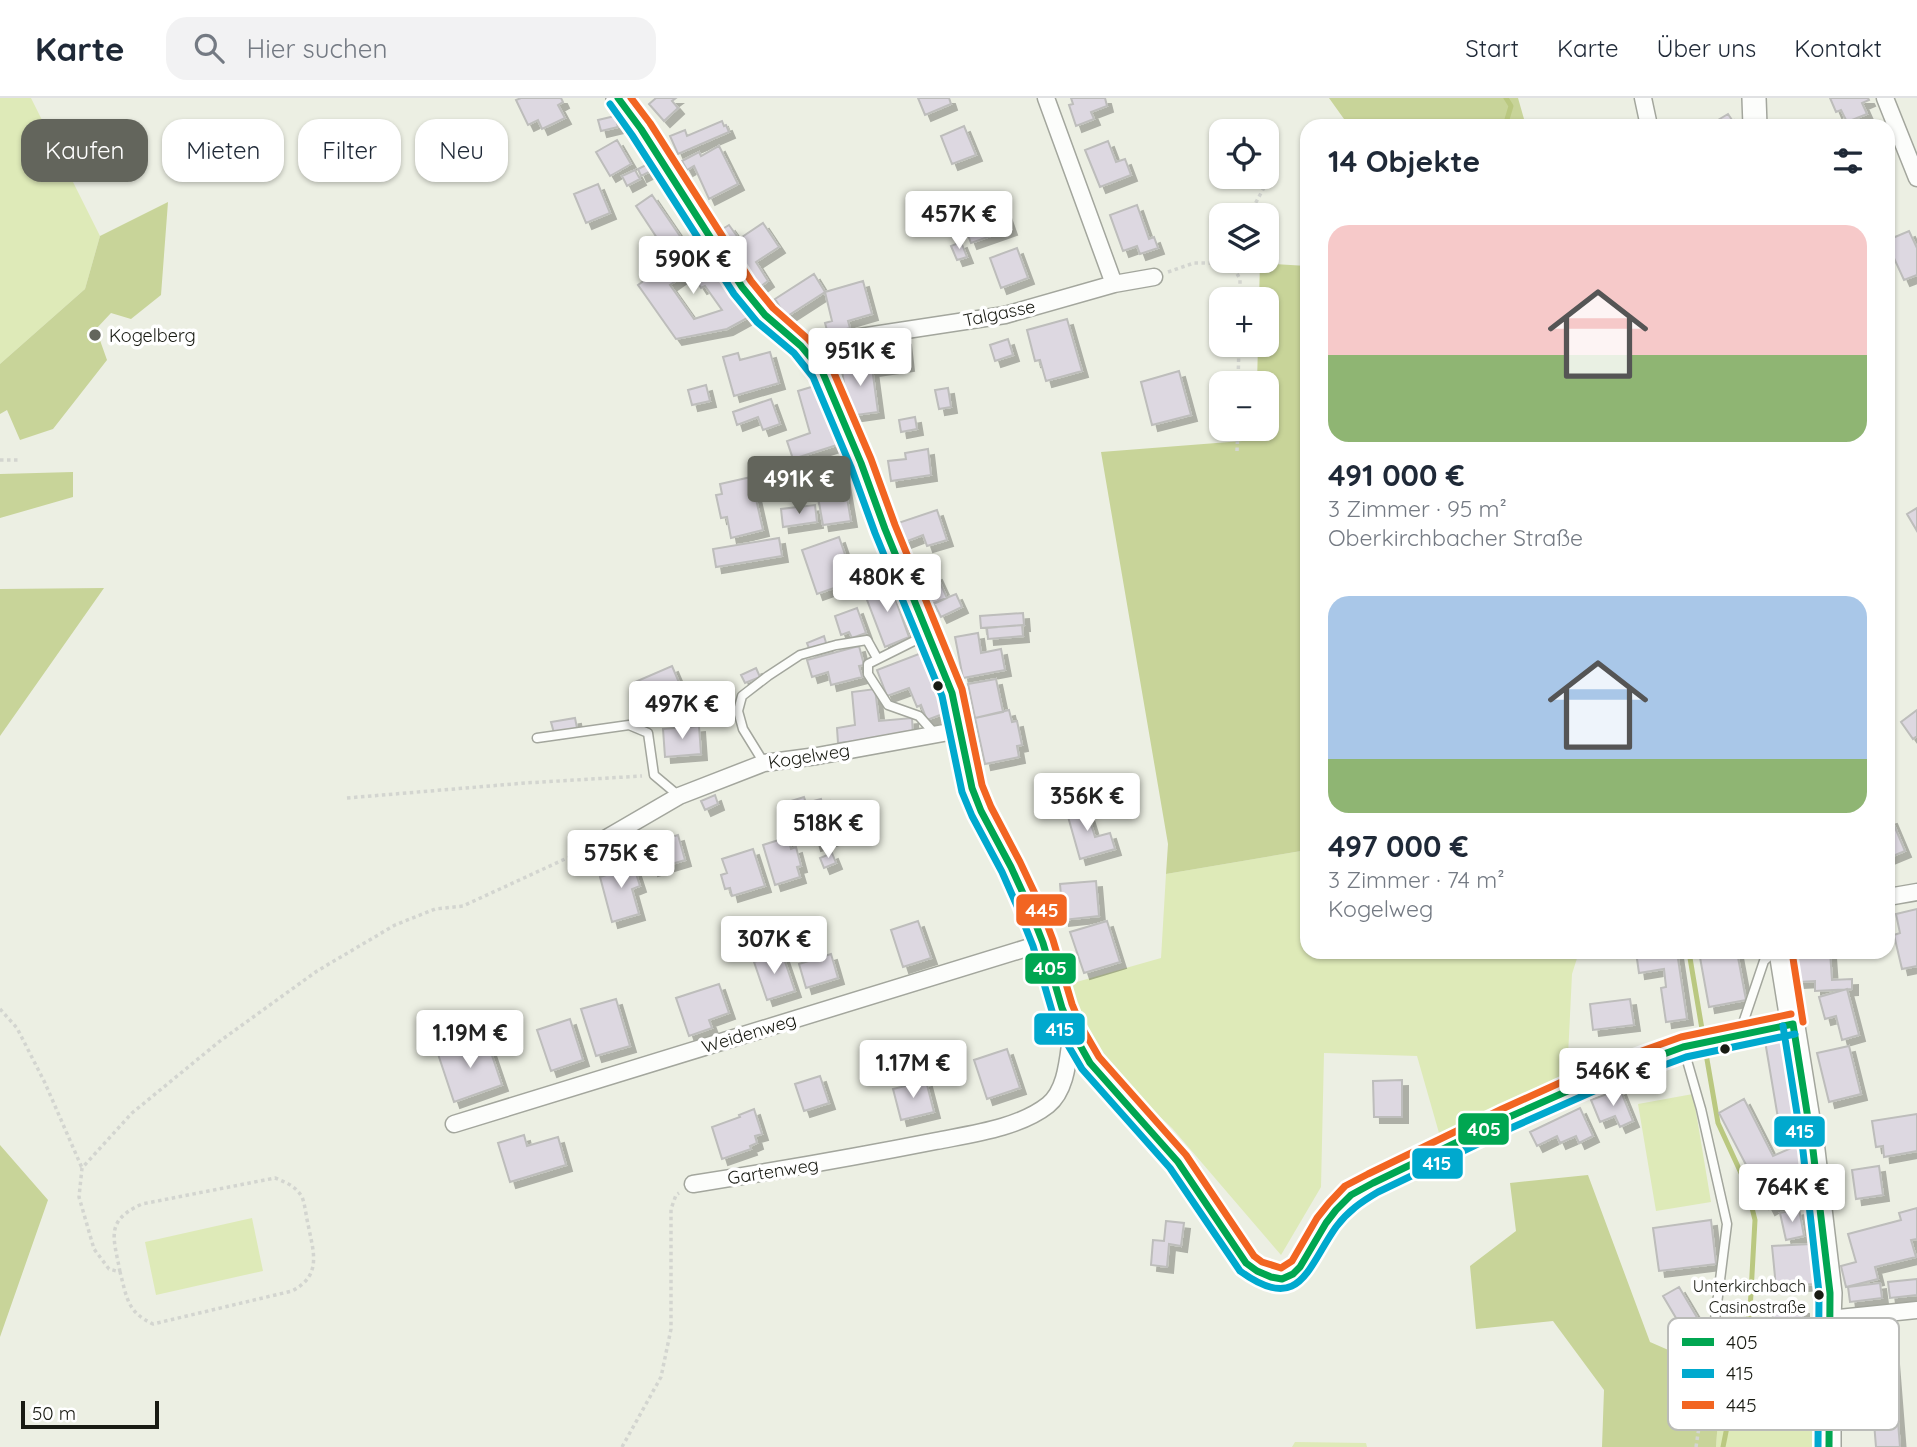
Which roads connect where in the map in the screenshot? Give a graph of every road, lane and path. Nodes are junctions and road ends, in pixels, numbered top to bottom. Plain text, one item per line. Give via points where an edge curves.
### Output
1 (618, 98) edge
2 (1046, 98) edge
3 (1643, 98) edge
4 (1754, 98) edge
5 (1885, 98) edge
6 (1648, 119) edge
7 (1755, 119) edge
8 (1893, 119) edge
9 (1895, 123) edge
10 (1917, 178) edge
11 (1209, 262) edge
12 (1154, 277) joint
13 (1114, 284) junction
14 (801, 346) junction
15 (1237, 441) edge
16 (1237, 451) dead end
17 (0, 460) edge
18 (18, 460) dead end
19 (928, 634) junction
20 (877, 658) junction
21 (960, 730) junction
22 (935, 735) junction
23 (537, 738) dead end
24 (764, 763) junction
25 (654, 775) junction
26 (679, 796) junction
27 (347, 798) dead end
28 (593, 846) joint
29 (1917, 892) edge
30 (1895, 896) edge
31 (1043, 943) junction
32 (1766, 959) edge
33 (1782, 959) edge
34 (0, 1009) edge
35 (1793, 1024) junction
36 (1072, 1031) junction
37 (1738, 1035) junction
38 (1683, 1047) junction
39 (454, 1124) dead end
40 (82, 1168) junction
41 (693, 1184) joint
42 (120, 1272) junction
43 (1917, 1310) edge
44 (1715, 1318) edge
45 (1829, 1318) edge
46 (1839, 1318) edge
47 (622, 1447) edge

1 - 14 street via 742,287 765,315
2 - 13 street
3 - 6 street
4 - 7 street
5 - 8 street
9 - 10 street
11 - 12 path
12 - 13 street, Talgasse
13 - 14 street, Talgasse via 1005,315
14 - 19 street via 822,371
15 - 16 path
17 - 18 path
19 - 20 lane
19 - 21 street
20 - 22 lane via 868,664 869,674 888,705 919,716
20 - 24 lane via 867,640 800,655 742,696 738,711 743,729
21 - 22 street, Kogelweg
21 - 31 street via 981,811
22 - 24 street, Kogelweg
23 - 25 lane via 629,725 648,733
24 - 26 street, Kogelweg
25 - 26 lane
25 - 27 path
26 - 28 street, Kogelweg
28 - 40 path via 463,906 435,909 395,925 317,971 220,1041 132,1114
29 - 30 street
31 - 36 street
31 - 39 street, Weidenweg
32 - 37 lane
33 - 35 street
34 - 40 path via 17,1028
35 - 37 street
35 - 45 street via 1829,1280
36 - 38 street via 1090,1063 1178,1162 1245,1263 1282,1279 1300,1267 1326,1223 1351,1195 1590,1081
36 - 41 street, Gartenweg via 1060,1088 1049,1105 1022,1119 868,1155
37 - 38 street
38 - 44 lane via 1727,1224
40 - 42 path via 79,1197 94,1249 109,1269
41 - 47 path via 676,1195 671,1209 671,1329 661,1377
42 - 42 path via 131,1308 153,1324 292,1291 302,1286 315,1266 302,1196 275,1178 129,1210 117,1221 113,1236
43 - 46 street

